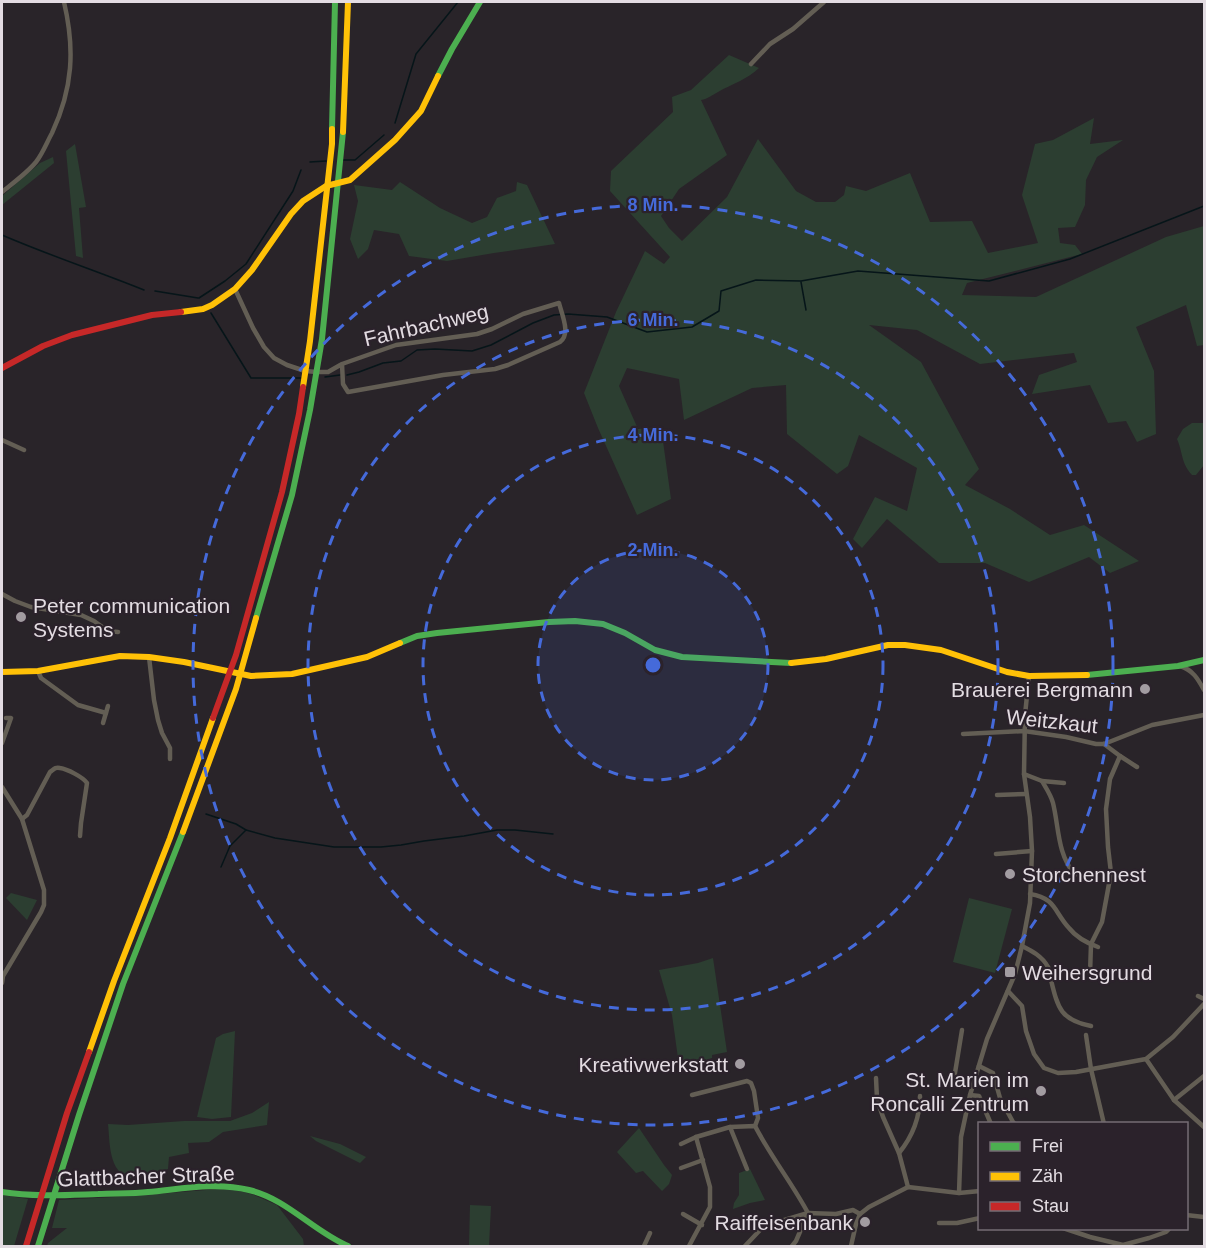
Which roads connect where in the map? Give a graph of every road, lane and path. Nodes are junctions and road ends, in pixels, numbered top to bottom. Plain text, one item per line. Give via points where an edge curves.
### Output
1 (64, 2) edge
2 (335, 2) edge
3 (348, 2) edge
4 (480, 2) edge
5 (824, 2) edge
6 (752, 64) dead end
7 (2, 192) edge
8 (235, 289) junction
9 (342, 364) junction
10 (2, 368) edge
11 (2, 440) edge
12 (24, 450) dead end
13 (2, 594) edge
14 (118, 632) dead end
15 (149, 657) junction
16 (1204, 660) edge
17 (1178, 666) junction
18 (38, 671) junction
19 (2, 672) edge
20 (1029, 676) junction
21 (1204, 690) edge
22 (108, 706) dead end
23 (106, 713) junction
24 (1204, 715) edge
25 (17, 718) dead end
26 (103, 723) dead end
27 (1024, 731) junction
28 (963, 734) dead end
29 (2, 743) edge
30 (1104, 744) junction
31 (1120, 756) junction
32 (170, 759) dead end
33 (1137, 767) dead end
34 (1023, 774) junction
35 (1042, 781) junction
36 (1064, 783) dead end
37 (2, 787) edge
38 (1026, 794) junction
39 (997, 795) dead end
40 (4, 796) edge
41 (22, 819) junction
42 (80, 836) dead end
43 (1032, 851) junction
44 (996, 854) dead end
45 (1075, 875) dead end
46 (1030, 894) junction
47 (1091, 945) junction
48 (1022, 946) junction
49 (1098, 947) dead end
50 (1090, 974) dead end
51 (2, 975) edge
52 (2, 983) edge
53 (1008, 992) junction
54 (1198, 996) dead end
55 (1204, 1002) edge
56 (1091, 1026) dead end
57 (962, 1030) dead end
58 (1086, 1035) dead end
59 (1146, 1059) junction
60 (979, 1066) junction
61 (1091, 1069) junction
62 (1204, 1077) edge
63 (876, 1078) dead end
64 (972, 1086) junction
65 (692, 1095) dead end
66 (969, 1095) junction
67 (920, 1096) dead end
68 (1174, 1100) junction
69 (990, 1122) edge
70 (1013, 1122) edge
71 (1104, 1122) edge
72 (730, 1126) junction
73 (755, 1126) junction
74 (1204, 1127) edge
75 (696, 1137) junction
76 (681, 1144) dead end
77 (899, 1154) junction
78 (703, 1160) junction
79 (681, 1168) dead end
80 (747, 1169) dead end
81 (909, 1187) junction
82 (2, 1192) edge
83 (959, 1193) junction
84 (978, 1193) edge
85 (808, 1213) junction
86 (683, 1214) dead end
87 (860, 1214) junction
88 (1188, 1215) edge
89 (1204, 1217) edge
90 (978, 1218) edge
91 (939, 1223) dead end
92 (702, 1224) junction
93 (1069, 1230) edge
94 (1092, 1230) edge
95 (1168, 1230) edge
96 (650, 1233) dead end
97 (1090, 1237) junction
98 (26, 1246) edge
99 (38, 1246) edge
100 (348, 1246) edge
101 (644, 1246) edge
102 (689, 1246) edge
103 (745, 1246) edge
104 (792, 1246) edge
105 (851, 1246) edge

1 - 7 street via 72,50 63,104 36,162
2 - 98 main road via 332,144 310,341 282,492 225,689 114,981 67,1113
3 - 99 main road via 342,144 322,339 292,495 236,689 123,984
4 - 8 main road via 421,111 350,180 326,186 303,201
5 - 6 street via 770,44
8 - 9 street, Fahrbachweg via 253,328 274,358 305,371 327,372
8 - 10 main road via 203,309 152,315 72,335
9 - 9 street, Fahrbachweg via 396,345 477,334 559,303 566,332 564,339 495,369 348,392 343,384
11 - 12 street
13 - 14 street via 31,607 81,615 108,631
15 - 18 main road via 120,656
15 - 20 main road via 251,676 292,674 367,657 417,636 575,621 603,624 655,650 682,657 800,663 905,645 941,650
15 - 32 street via 158,720 170,748
16 - 17 main road
17 - 20 main road via 1076,676
17 - 21 street via 1195,674
18 - 19 main road
18 - 23 street via 41,678 78,705
20 - 27 street
22 - 23 street
23 - 26 street
24 - 30 street, Weitzkaut via 1152,725
25 - 29 street via 8,718
27 - 28 street, Weitzkaut
27 - 30 street, Weitzkaut
27 - 34 street
30 - 31 street
31 - 33 street
31 - 47 street via 1110,779 1106,809 1111,873 1102,922
34 - 35 street
34 - 38 street
35 - 36 street
35 - 45 street via 1052,799 1064,860
37 - 40 street
38 - 39 street
38 - 43 street
40 - 41 street
41 - 42 street via 50,772 61,768 87,783
41 - 51 street via 44,890 44,905
43 - 44 street
43 - 46 street
46 - 47 street via 1051,902 1069,928
46 - 48 street
47 - 49 street
47 - 50 street
48 - 53 street
48 - 56 street via 1035,952 1048,967 1062,1012 1072,1021
51 - 52 street
53 - 60 street
53 - 61 street via 1022,1006 1034,1054 1044,1068 1058,1073
54 - 55 street
55 - 59 street via 1173,1037
57 - 64 street via 954,1079
58 - 61 street
59 - 61 street
59 - 68 street
60 - 64 street
60 - 70 street via 993,1073
61 - 71 street
62 - 68 street
63 - 77 street via 877,1099
64 - 66 street
65 - 73 street via 751,1083 758,1118
66 - 69 street via 979,1096
66 - 83 street via 961,1137
67 - 77 street via 916,1123
68 - 74 street
72 - 73 street
72 - 75 street
72 - 80 street
73 - 85 street
75 - 76 street
75 - 78 street
77 - 81 street
78 - 79 street
78 - 92 street via 710,1207
81 - 83 street
81 - 87 street
82 - 100 main road, Glattbacher Straße via 64,1196 235,1187 273,1198 329,1238
83 - 84 street
85 - 87 street via 853,1210
85 - 103 street via 761,1229
85 - 104 street
86 - 92 street
87 - 105 street
88 - 89 street
90 - 91 street
92 - 102 street
93 - 97 street
94 - 97 street
95 - 97 street via 1123,1245
96 - 101 street

